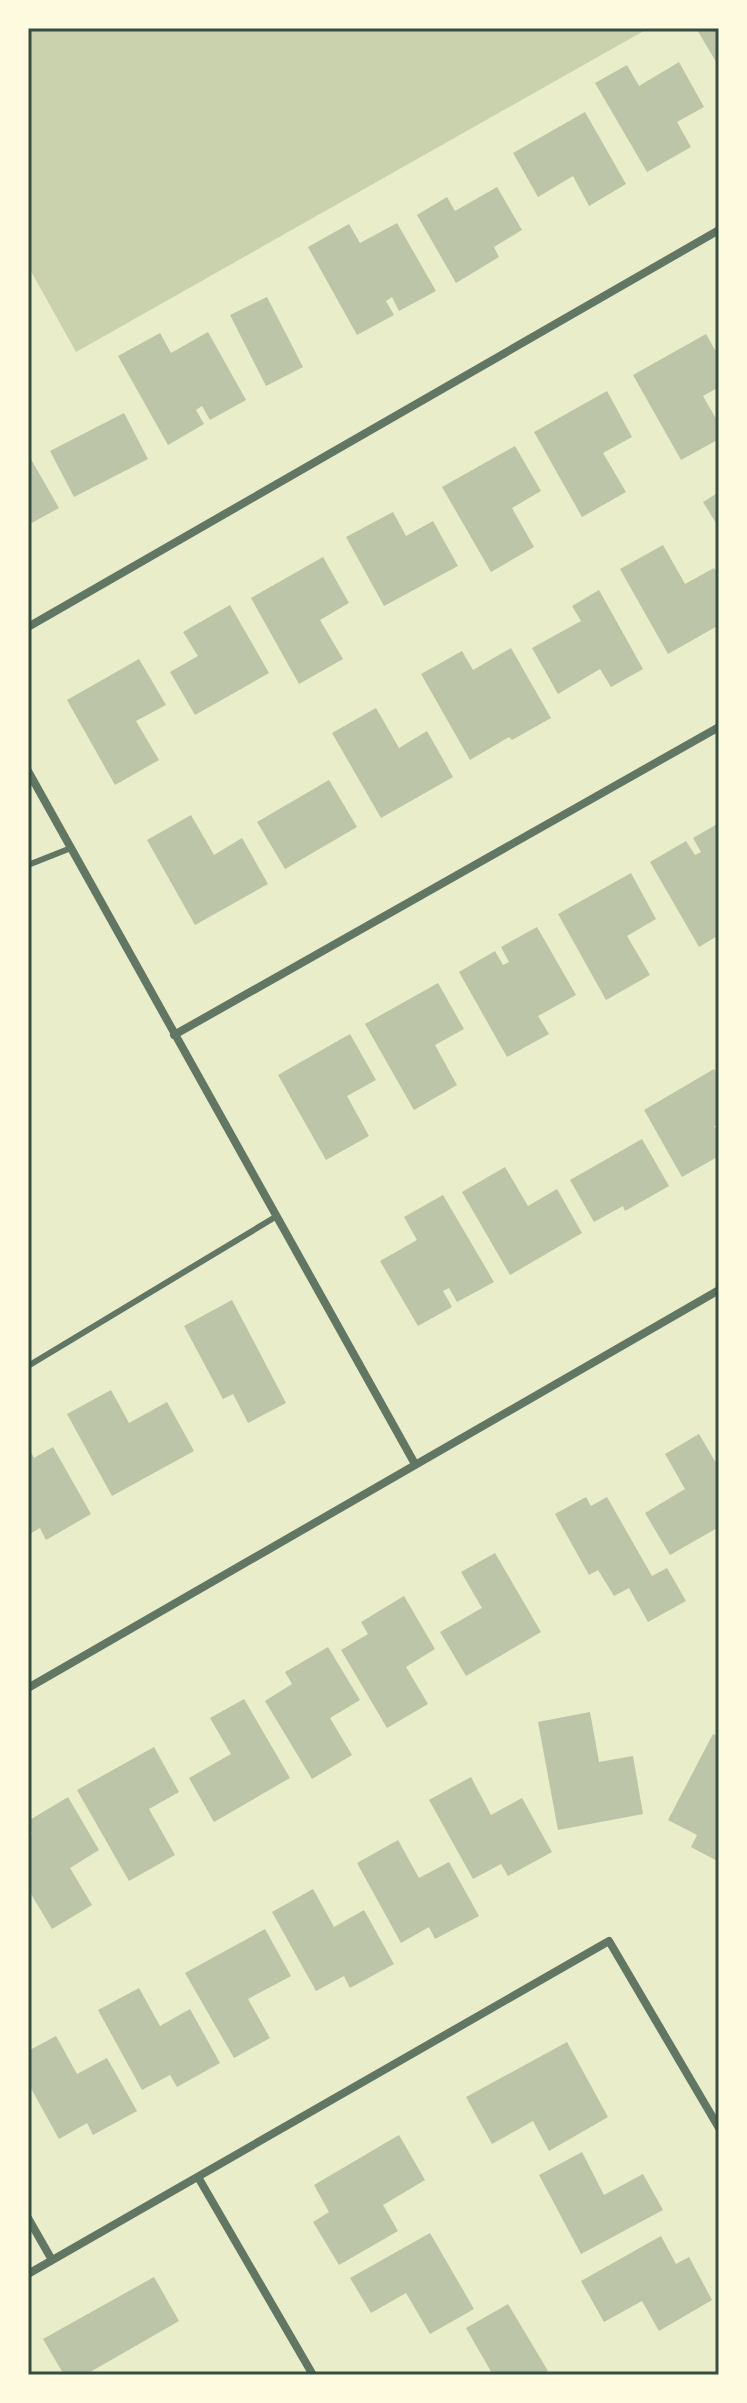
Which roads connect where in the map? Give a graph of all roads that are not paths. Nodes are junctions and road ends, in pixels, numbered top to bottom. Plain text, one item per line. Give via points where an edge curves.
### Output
1 (719, 230) edge
2 (28, 627) edge
3 (719, 727) edge
4 (28, 771) edge
5 (71, 848) junction
6 (28, 865) edge
7 (174, 1035) junction
8 (277, 1216) junction
9 (719, 1290) edge
10 (28, 1366) edge
11 (415, 1464) junction
12 (28, 1688) edge
13 (719, 2128) edge
14 (198, 2177) junction
15 (28, 2218) edge
16 (52, 2260) junction
17 (28, 2274) edge
18 (313, 2375) edge

1 - 2 street
3 - 7 street
4 - 5 street
5 - 6 lane
5 - 7 street
7 - 8 street
8 - 10 lane
8 - 11 street
9 - 11 street
11 - 12 street
13 - 14 street via 609,1941
14 - 16 street
14 - 18 street
15 - 16 street
16 - 17 street

